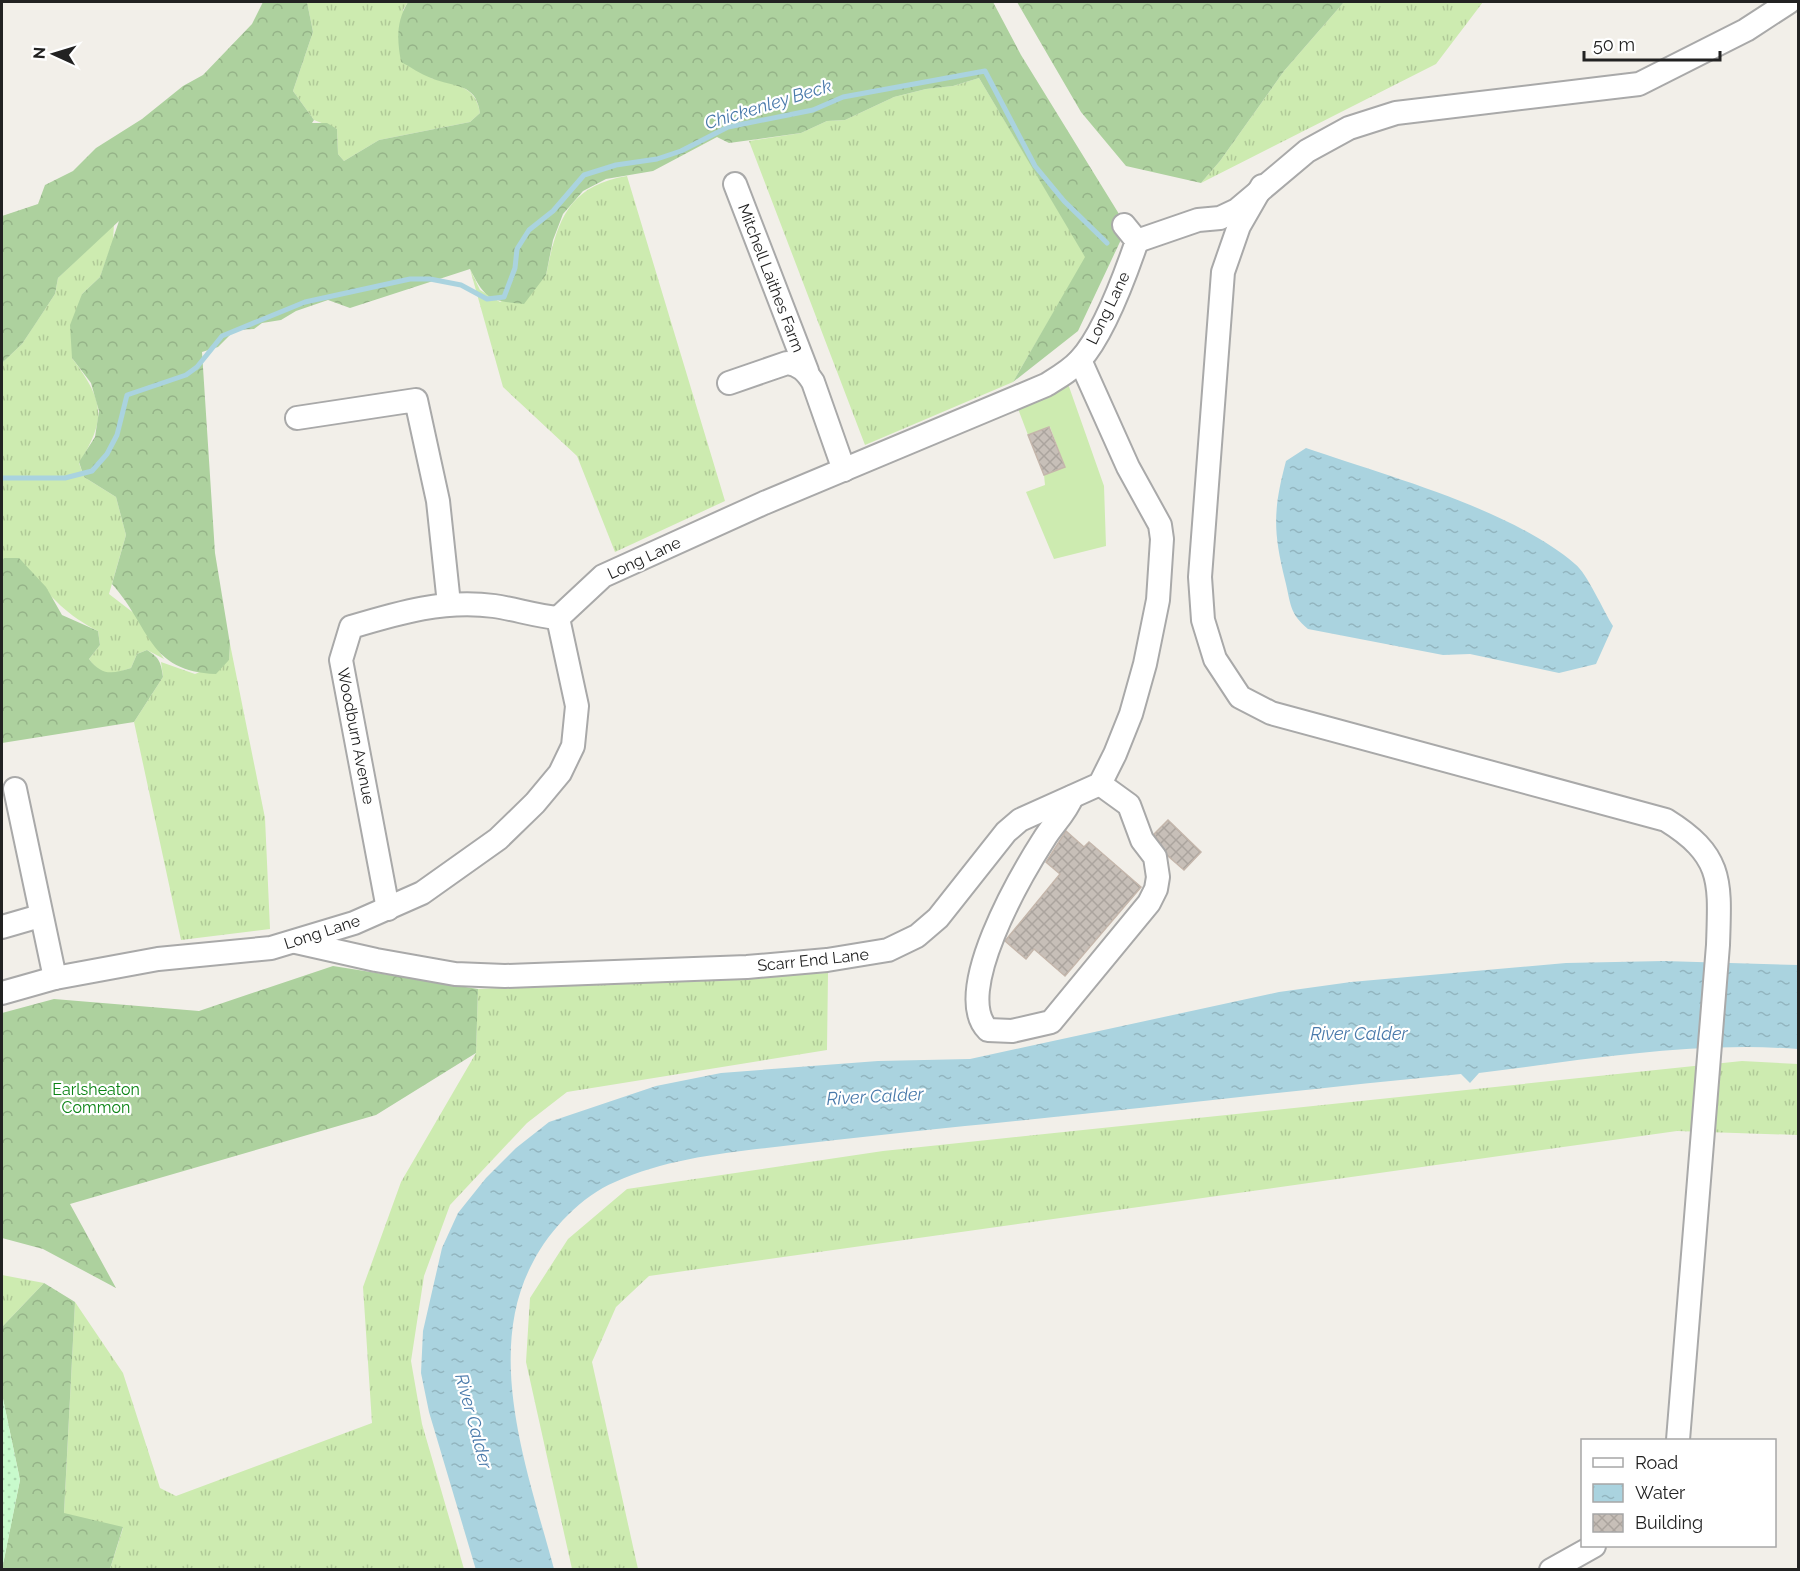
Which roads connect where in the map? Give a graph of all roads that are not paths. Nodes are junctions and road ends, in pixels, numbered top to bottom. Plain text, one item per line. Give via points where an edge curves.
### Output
1 (1789, 2) edge
2 (735, 184) dead end
3 (1262, 186) junction
4 (1080, 360) junction
5 (807, 371) junction
6 (729, 383) dead end
7 (297, 418) dead end
8 (844, 471) junction
9 (449, 604) junction
10 (558, 618) junction
11 (1100, 784) junction
12 (15, 789) dead end
13 (1072, 797) junction
14 (388, 909) junction
15 (41, 920) junction
16 (2, 927) edge
17 (294, 942) junction
18 (55, 978) junction
19 (2, 993) edge
20 (1678, 1439) edge
21 (1590, 1547) edge
22 (1551, 1569) edge

1 - 3 street via 1746,30 1639,84 1396,113 1349,129 1307,150
2 - 5 street, Mitchell Laithes Farm
3 - 4 street, Long Lane via 1237,210 1220,218 1130,233 1127,270 1096,336
3 - 20 street via 1239,226 1223,272 1200,576 1203,620 1215,658 1240,697 1271,713 1666,820 1692,836 1708,855 1716,879 1718,945
4 - 8 street, Long Lane via 1046,385
4 - 11 street via 1128,467 1160,525 1161,562 1153,622 1131,714
5 - 6 street, Mitchell Laithes Farm via 787,363
5 - 8 street, Mitchell Laithes Farm
7 - 9 street via 416,400 438,501
8 - 10 street, Long Lane via 603,576
9 - 10 street, Woodburn Avenue via 494,606
9 - 14 street, Woodburn Avenue via 411,609 351,627 341,660
10 - 14 street, Long Lane via 577,706 573,746 560,773 535,804 498,839 422,893
11 - 13 street, Scarr End Lane
11 - 13 street via 1129,805 1142,840 1155,857 1156,889 1149,903 1051,1022 1011,1031 988,1030 979,1015 979,977 994,935 1024,871 1066,812
12 - 15 street
13 - 17 street, Scarr End Lane via 1020,820 1006,832 938,918 917,936 888,950 858,957 747,967 505,976 444,972
14 - 17 street, Long Lane
15 - 16 street
15 - 18 street
17 - 18 street, Long Lane via 271,948 158,959
18 - 19 street, Long Lane
21 - 22 street

